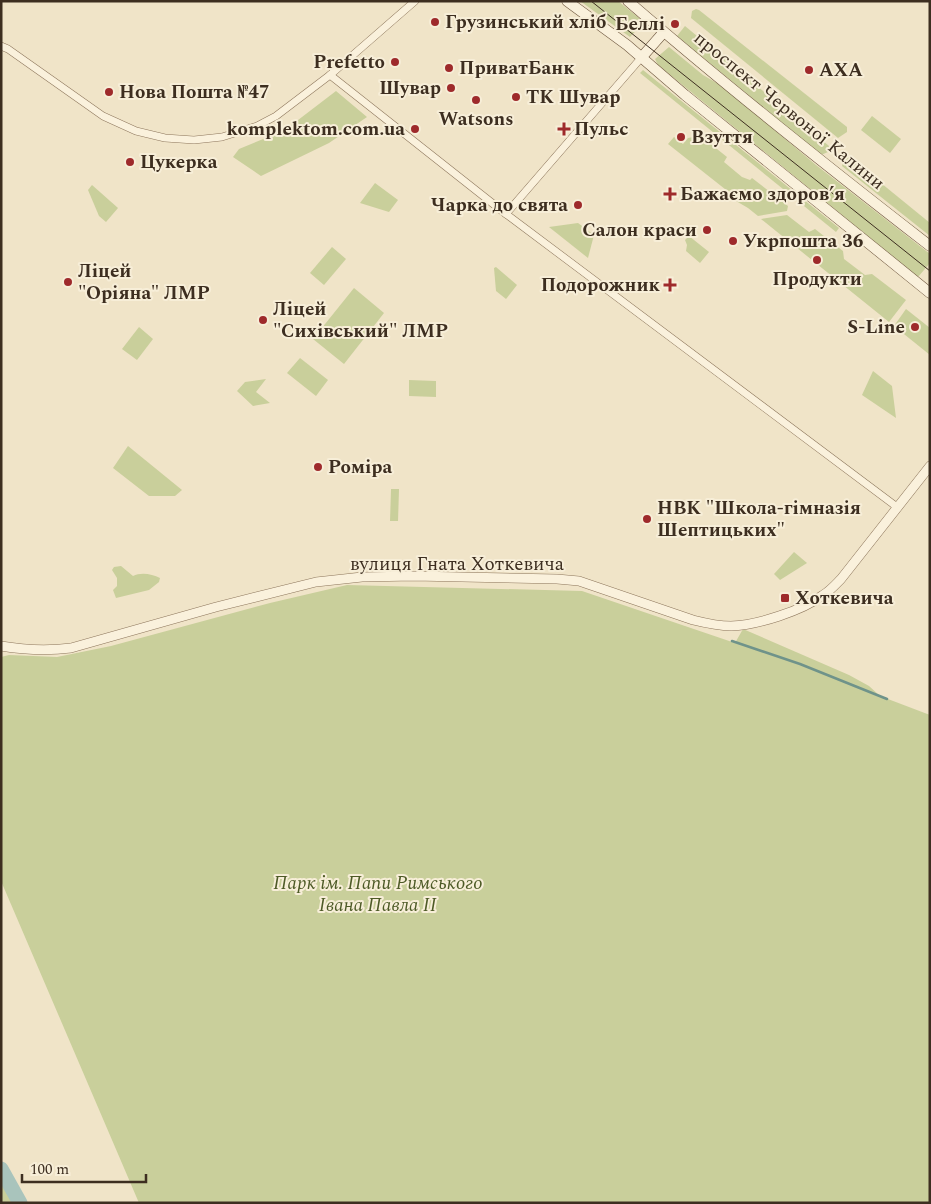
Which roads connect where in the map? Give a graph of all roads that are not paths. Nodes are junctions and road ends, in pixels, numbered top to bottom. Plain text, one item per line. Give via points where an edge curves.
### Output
1 (414, 1) edge
2 (567, 1) edge
3 (628, 1) edge
4 (663, 33) junction
5 (1, 46) edge
6 (641, 58) junction
7 (330, 75) junction
8 (506, 214) junction
9 (930, 246) edge
10 (930, 293) edge
11 (930, 466) edge
12 (897, 507) junction
13 (1, 646) edge

1 - 7 street
2 - 6 main road
3 - 4 main road, проспект Червоної Калини
4 - 6 main road
4 - 9 main road, проспект Червоної Калини
5 - 7 street via 103,116 165,138 194,140 222,137 257,126 276,116
6 - 8 street
6 - 10 main road
7 - 8 street
8 - 12 street
11 - 12 street, вулиця Гната Хоткевича
12 - 13 street, вулиця Гната Хоткевича via 841,580 822,596 785,614 758,622 731,626 693,620 578,581 460,576 362,577 316,582 71,648 30,650

